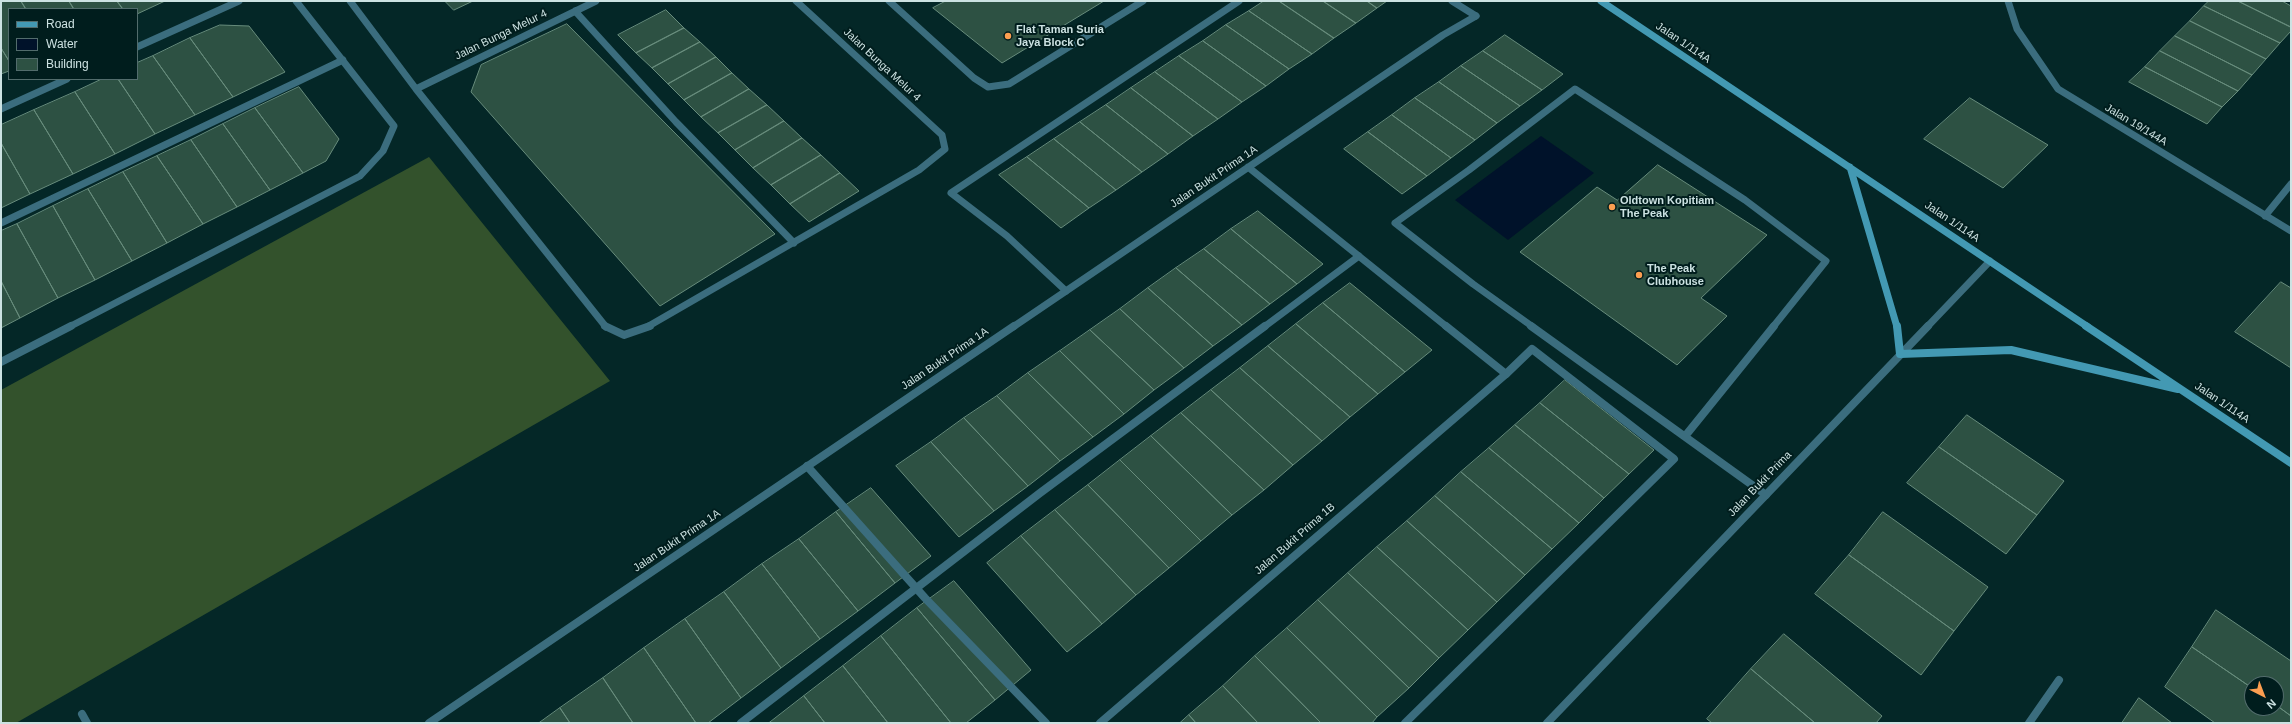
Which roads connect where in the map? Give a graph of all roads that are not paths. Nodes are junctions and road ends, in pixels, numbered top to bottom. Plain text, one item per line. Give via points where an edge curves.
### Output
1 (239, 1) edge
2 (296, 1) edge
3 (350, 1) edge
4 (596, 1) edge
5 (796, 1) edge
6 (888, 1) edge
7 (1143, 1) edge
8 (1239, 1) edge
9 (1452, 1) edge
10 (1601, 1) edge
11 (2008, 1) edge
12 (575, 11) junction
13 (138, 47) edge
14 (343, 60) junction
15 (64, 80) edge
16 (416, 89) junction
17 (1, 109) edge
18 (1248, 167) junction
19 (1850, 167) junction
20 (2291, 184) edge
21 (2265, 216) junction
22 (1, 222) edge
23 (2291, 231) edge
24 (794, 243) junction
25 (1359, 256) junction
26 (1990, 261) junction
27 (1066, 291) junction
28 (1900, 354) junction
29 (1, 362) edge
30 (1506, 374) junction
31 (2183, 390) junction
32 (1686, 435) junction
33 (2291, 463) edge
34 (807, 466) junction
35 (1766, 495) junction
36 (917, 589) junction
37 (2059, 680) dead end
38 (82, 714) dead end
39 (87, 723) edge
40 (429, 723) edge
41 (741, 723) edge
42 (1046, 723) edge
43 (1100, 723) edge
44 (1405, 723) edge
45 (1547, 723) edge
46 (2029, 723) edge

1 - 13 street
2 - 14 street
3 - 16 street
4 - 12 street, Jalan Bunga Melur 4
5 - 24 street, Jalan Bunga Melur 4 via 942,135 945,149 918,170
6 - 7 street via 974,78 988,87 1009,84
8 - 27 street via 951,193 1007,236
9 - 18 street, Jalan Bukit Prima 1A via 1476,16 1443,35
10 - 19 street, Jalan 1/114A
11 - 21 street, Jalan 19/144A via 2017,29 2058,89
12 - 16 street, Jalan Bunga Melur 4
12 - 24 street via 676,122
14 - 22 street
14 - 29 street via 394,126 383,151 360,176
15 - 17 street
16 - 24 street via 607,328 624,335 650,326
18 - 25 street
18 - 27 street, Jalan Bukit Prima 1A
19 - 26 street, Jalan 1/114A
19 - 28 street via 1897,324
20 - 21 street
21 - 23 street, Jalan 19/144A
25 - 30 street
25 - 36 street via 1040,493
26 - 28 street, Jalan Bukit Prima
26 - 31 street, Jalan 1/114A
27 - 34 street, Jalan Bukit Prima 1A
28 - 31 street via 2011,350
28 - 35 street, Jalan Bukit Prima
30 - 43 street, Jalan Bukit Prima 1B
30 - 44 street, Jalan Bukit Prima 1B via 1532,349 1674,459
31 - 33 street, Jalan 1/114A
32 - 32 street via 1473,284 1395,223 1575,89 1745,200 1826,261
32 - 35 street
34 - 36 street
34 - 40 street, Jalan Bukit Prima 1A
35 - 45 street, Jalan Bukit Prima
36 - 41 street
36 - 42 street
37 - 46 street
38 - 39 street

